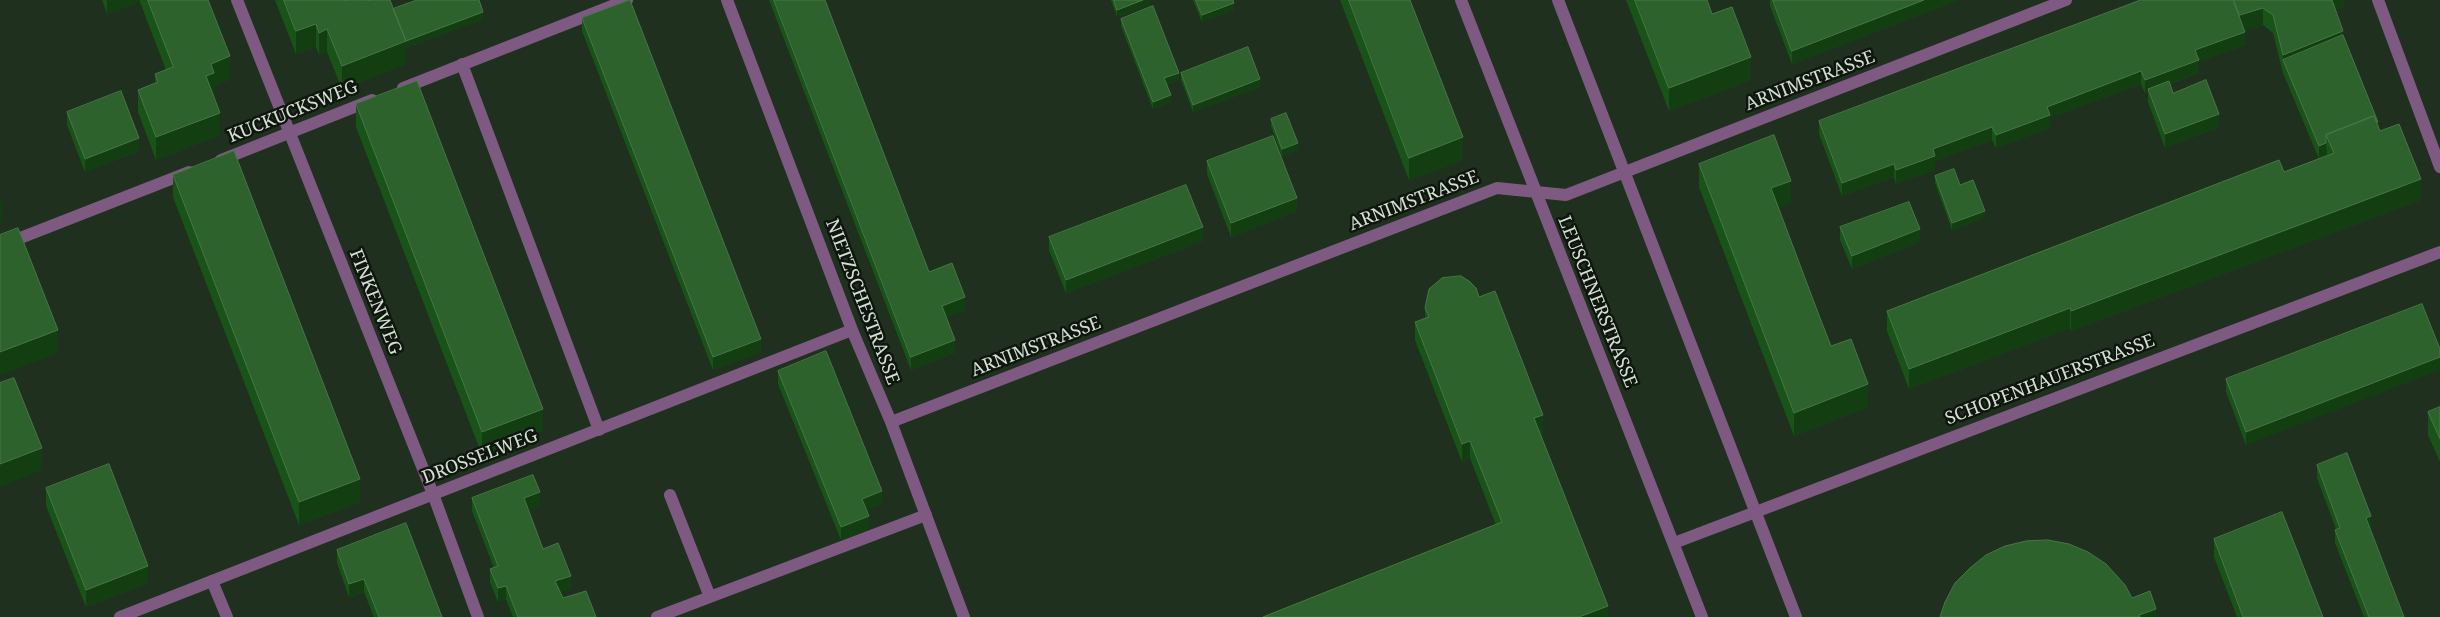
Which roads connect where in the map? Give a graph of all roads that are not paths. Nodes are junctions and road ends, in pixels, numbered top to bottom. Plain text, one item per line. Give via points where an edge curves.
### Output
1 (237, 0) edge
2 (627, 0) edge
3 (727, 0) edge
4 (1461, 0) edge
5 (1558, 0) edge
6 (2066, 0) edge
7 (2378, 0) edge
8 (462, 64) junction
9 (290, 133) junction
10 (2440, 167) edge
11 (1624, 172) junction
12 (1534, 192) junction
13 (0, 246) edge
14 (2440, 252) edge
15 (852, 330) junction
16 (890, 422) junction
17 (599, 430) junction
18 (432, 494) junction
19 (670, 495) dead end
20 (1757, 510) junction
21 (926, 516) junction
22 (1674, 543) junction
23 (212, 581) junction
24 (710, 597) junction
25 (120, 617) edge
26 (227, 617) edge
27 (478, 617) edge
28 (657, 617) edge
29 (964, 617) edge
30 (1702, 617) edge
31 (1796, 617) edge

1 - 9 street, FINKENWEG
2 - 8 street, KUCKUCKSWEG
3 - 15 street, NIETZSCHESTRASSE
4 - 12 street, LEUSCHNERSTRASSE
5 - 11 street
6 - 11 street, ARNIMSTRASSE
7 - 10 street
8 - 9 street, KUCKUCKSWEG
8 - 17 street
9 - 13 street, KUCKUCKSWEG
9 - 18 street, FINKENWEG
11 - 12 street, ARNIMSTRASSE via 1566,195
11 - 20 street
12 - 16 street, ARNIMSTRASSE via 1497,188
12 - 22 street, LEUSCHNERSTRASSE
14 - 20 street, SCHOPENHAUERSTRASSE
15 - 16 street, NIETZSCHESTRASSE
15 - 17 street, DROSSELWEG
16 - 21 street, NIETZSCHESTRASSE
17 - 18 street, DROSSELWEG
18 - 23 street, DROSSELWEG
18 - 27 street, FINKENWEG
19 - 24 street
20 - 22 street, SCHOPENHAUERSTRASSE
20 - 31 street
21 - 24 street
21 - 29 street, NIETZSCHESTRASSE
22 - 30 street, LEUSCHNERSTRASSE
23 - 25 street, DROSSELWEG
23 - 26 street
24 - 28 street

